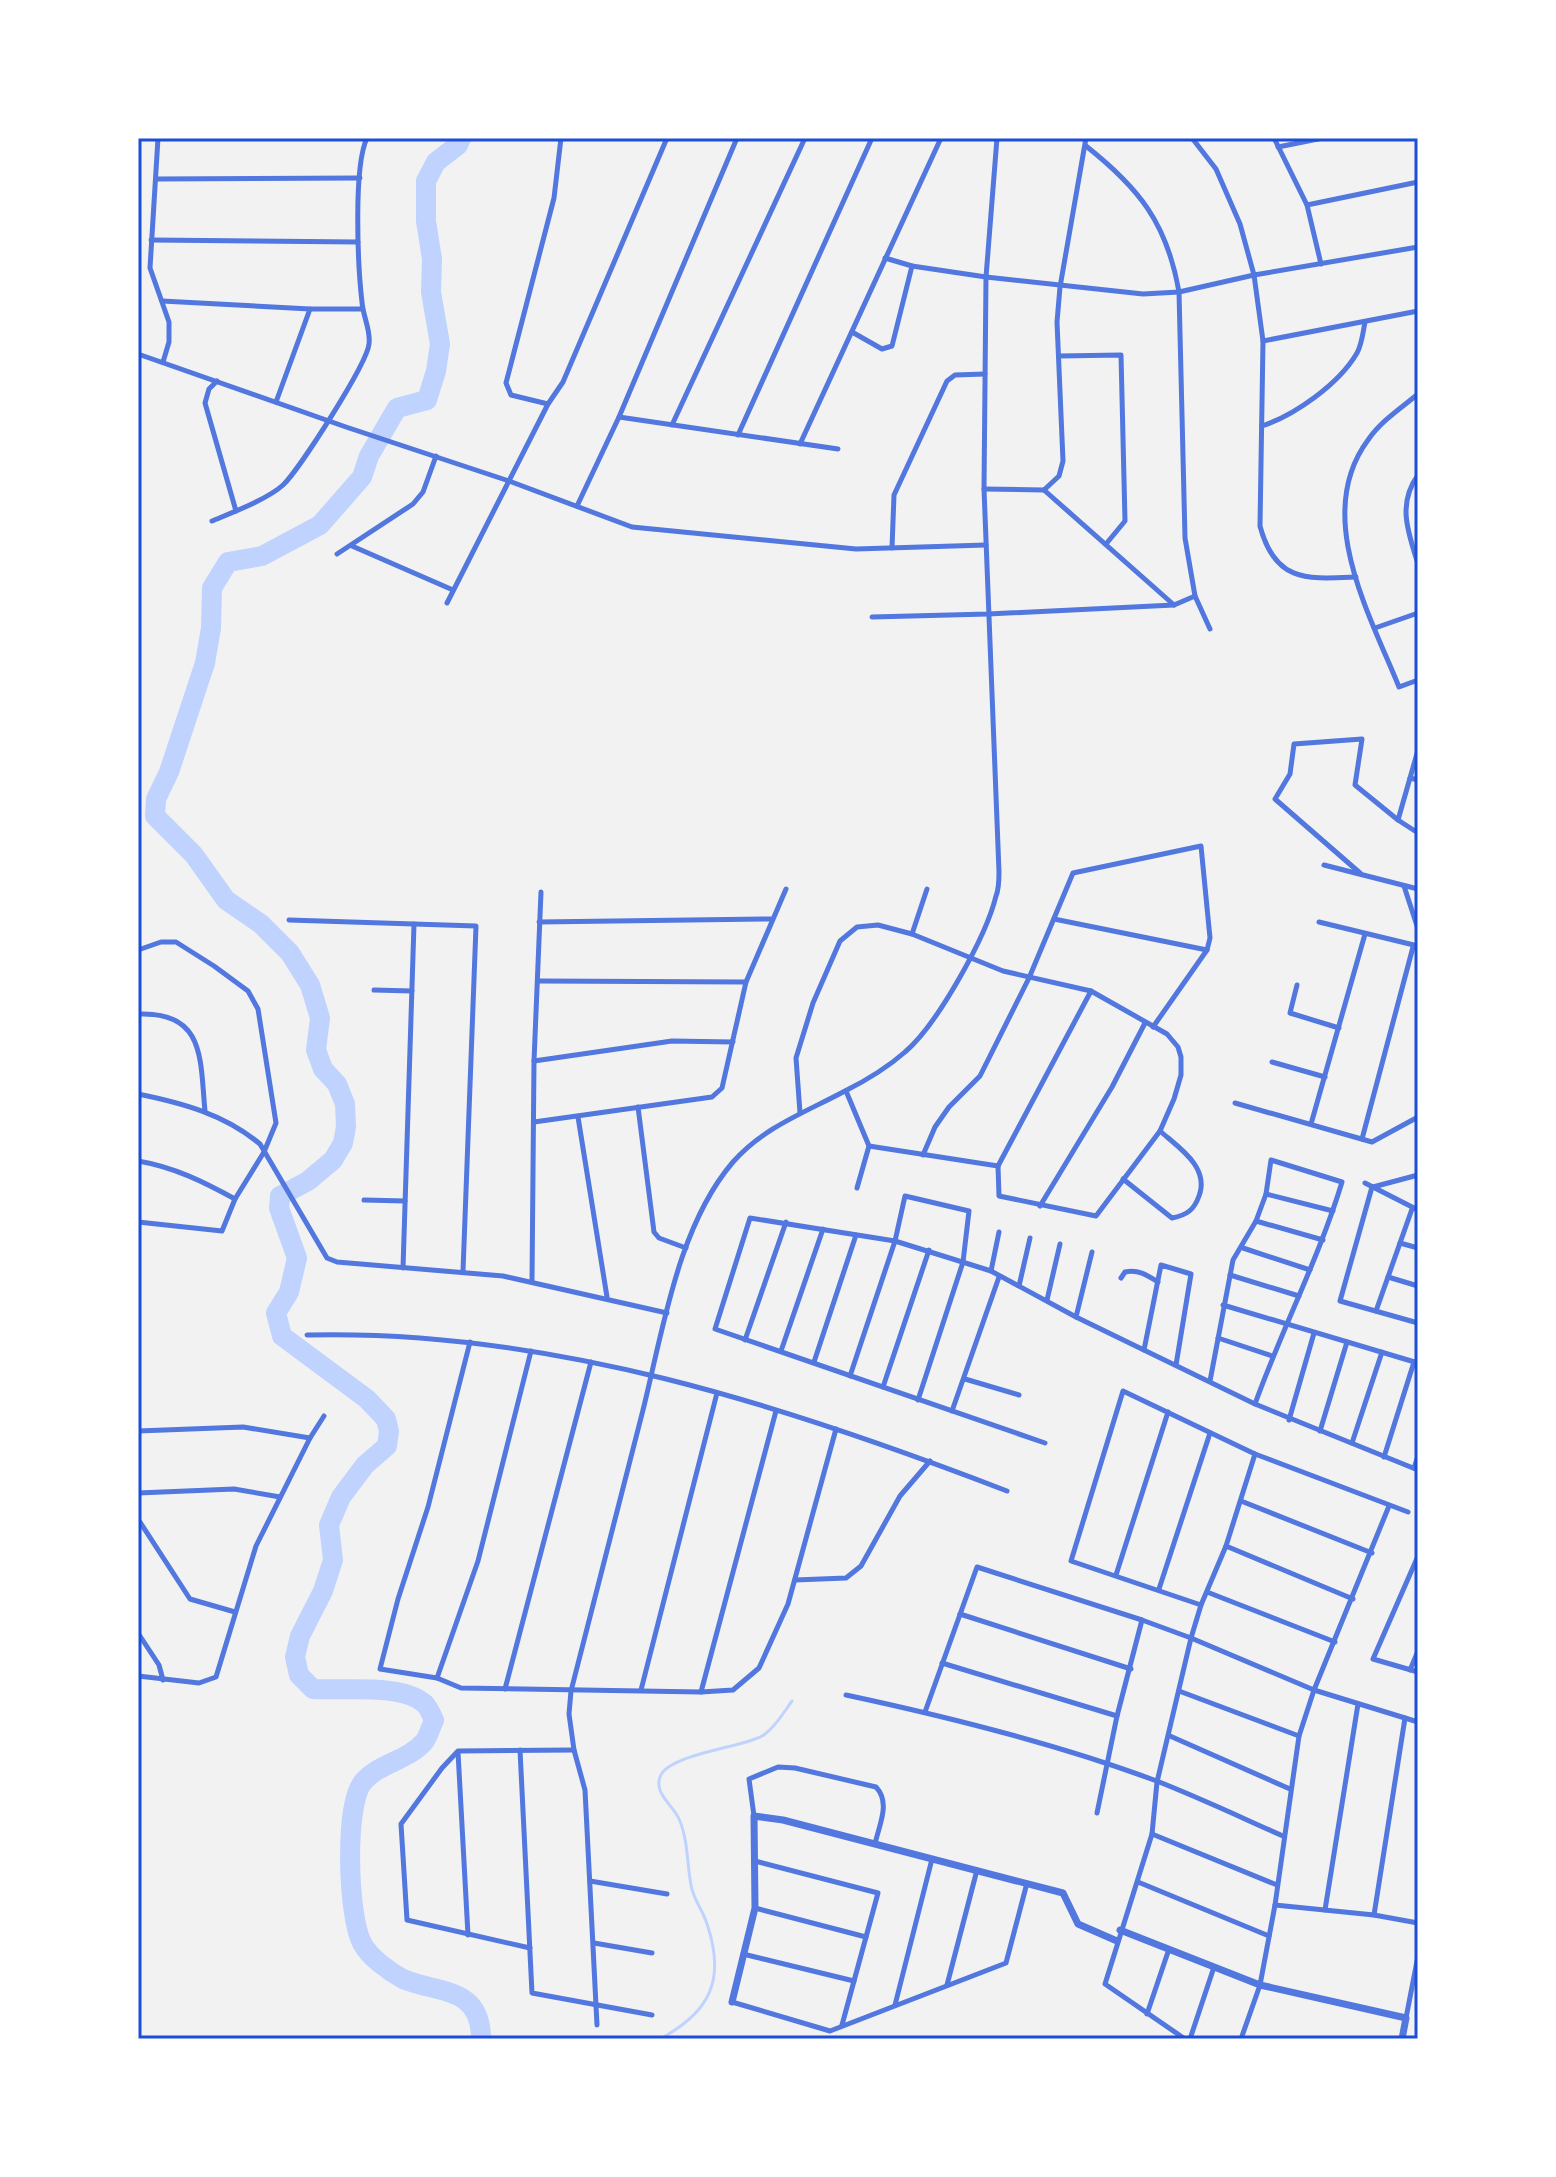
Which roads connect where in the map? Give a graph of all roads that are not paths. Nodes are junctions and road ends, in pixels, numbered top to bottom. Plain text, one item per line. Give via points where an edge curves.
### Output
1 (158, 138) edge
2 (367, 138) edge
3 (561, 138) edge
4 (667, 138) edge
5 (737, 138) edge
6 (805, 138) edge
7 (872, 138) edge
8 (941, 138) edge
9 (997, 138) edge
10 (1086, 138) edge
11 (1192, 138) edge
12 (1274, 138) edge
13 (1323, 138) edge
14 (1086, 146) junction
15 (1278, 147) junction
16 (360, 178) junction
17 (156, 179) junction
18 (1418, 182) edge
19 (1307, 205) junction
20 (151, 240) junction
21 (358, 242) junction
22 (1418, 247) edge
23 (885, 258) junction
24 (1321, 264) junction
25 (912, 266) junction
26 (1254, 275) junction
27 (986, 277) junction
28 (1060, 287) junction
29 (1179, 292) junction
30 (162, 301) junction
31 (310, 309) junction
32 (362, 309) junction
33 (1418, 311) edge
34 (1365, 322) junction
35 (852, 332) junction
36 (1263, 341) junction
37 (138, 354) edge
38 (1059, 356) junction
39 (163, 362) junction
40 (985, 374) junction
41 (217, 381) junction
42 (1418, 394) edge
43 (276, 402) junction
44 (548, 404) junction
45 (619, 417) junction
46 (328, 421) junction
47 (672, 425) junction
48 (1262, 426) junction
49 (738, 435) junction
50 (800, 444) junction
51 (838, 449) dead end
52 (436, 456) junction
53 (1418, 475) edge
54 (509, 481) junction
55 (984, 489) junction
56 (1044, 490) junction
57 (577, 506) junction
58 (236, 511) junction
59 (212, 521) dead end
60 (1106, 544) junction
61 (986, 545) junction
62 (352, 546) junction
63 (892, 548) junction
64 (337, 554) dead end
65 (1418, 564) edge
66 (1356, 577) junction
67 (453, 590) junction
68 (1195, 596) junction
69 (447, 603) dead end
70 (1174, 605) junction
71 (1418, 613) edge
72 (988, 614) junction
73 (872, 617) dead end
74 (1375, 628) junction
75 (1210, 629) dead end
76 (1418, 680) edge
77 (1418, 750) edge
78 (1410, 778) junction
79 (1418, 780) edge
80 (1398, 820) junction
81 (1418, 833) edge
82 (1324, 865) dead end
83 (1360, 873) junction
84 (1404, 886) junction
85 (786, 889) dead end
86 (927, 889) dead end
87 (1418, 889) edge
88 (541, 892) dead end
89 (771, 919) junction
90 (1054, 919) junction
91 (289, 920) dead end
92 (539, 922) junction
93 (1319, 922) dead end
94 (414, 924) junction
95 (1418, 929) edge
96 (912, 934) junction
97 (1365, 934) junction
98 (1416, 946) edge
99 (138, 950) edge
100 (1207, 950) junction
101 (968, 959) junction
102 (1029, 978) junction
103 (539, 981) junction
104 (746, 982) junction
105 (1297, 985) dead end
106 (374, 990) dead end
107 (412, 991) junction
108 (1091, 991) junction
109 (138, 1014) edge
110 (1145, 1023) junction
111 (1153, 1027) junction
112 (1339, 1028) junction
113 (733, 1042) junction
114 (534, 1061) junction
115 (1272, 1062) dead end
116 (1325, 1077) junction
117 (846, 1091) junction
118 (138, 1094) edge
119 (1235, 1103) dead end
120 (638, 1107) junction
121 (205, 1111) junction
122 (800, 1113) junction
123 (578, 1117) junction
124 (1418, 1117) edge
125 (534, 1122) junction
126 (1311, 1124) junction
127 (1160, 1131) junction
128 (1362, 1139) junction
129 (869, 1146) junction
130 (264, 1152) junction
131 (923, 1155) junction
132 (138, 1161) edge
133 (998, 1166) junction
134 (1418, 1175) edge
135 (1123, 1179) junction
136 (1365, 1183) dead end
137 (1372, 1187) junction
138 (857, 1188) dead end
139 (1266, 1194) junction
140 (235, 1199) junction
141 (364, 1200) dead end
142 (405, 1201) junction
143 (1040, 1206) junction
144 (1415, 1209) edge
145 (1333, 1211) junction
146 (1256, 1221) junction
147 (138, 1222) edge
148 (786, 1222) junction
149 (823, 1229) junction
150 (999, 1232) dead end
151 (856, 1235) junction
152 (1030, 1238) dead end
153 (1323, 1240) junction
154 (895, 1241) junction
155 (1400, 1243) junction
156 (1060, 1244) dead end
157 (686, 1248) junction
158 (1242, 1248) junction
159 (1418, 1248) edge
160 (929, 1250) junction
161 (1092, 1252) dead end
162 (963, 1262) junction
163 (403, 1268) junction
164 (1310, 1270) junction
165 (463, 1271) junction
166 (991, 1271) junction
167 (1230, 1275) junction
168 (999, 1277) junction
169 (1388, 1277) junction
170 (1121, 1278) dead end
171 (532, 1281) junction
172 (1158, 1282) junction
173 (1019, 1286) junction
174 (1418, 1286) edge
175 (1299, 1296) junction
176 (607, 1297) junction
177 (1047, 1300) junction
178 (1223, 1305) junction
179 (1376, 1311) junction
180 (667, 1313) junction
181 (1076, 1317) junction
182 (1418, 1323) edge
183 (1288, 1324) junction
184 (1314, 1332) junction
185 (307, 1335) dead end
186 (1218, 1338) junction
187 (745, 1340) junction
188 (470, 1342) junction
189 (1347, 1342) junction
190 (1144, 1350) junction
191 (531, 1351) junction
192 (781, 1351) junction
193 (1382, 1352) junction
194 (1272, 1356) junction
195 (591, 1362) junction
196 (814, 1362) junction
197 (1416, 1362) edge
198 (1176, 1365) junction
199 (652, 1375) junction
200 (850, 1376) junction
201 (965, 1379) junction
202 (1210, 1381) junction
203 (883, 1387) junction
204 (717, 1393) junction
205 (1019, 1395) dead end
206 (918, 1400) junction
207 (1255, 1404) junction
208 (776, 1411) junction
209 (952, 1411) junction
210 (1168, 1412) junction
211 (324, 1416) dead end
212 (1289, 1420) junction
213 (836, 1429) junction
214 (138, 1431) edge
215 (1320, 1431) junction
216 (1210, 1433) junction
217 (310, 1438) junction
218 (1045, 1443) dead end
219 (1352, 1443) junction
220 (1255, 1454) junction
221 (1418, 1456) edge
222 (1384, 1457) junction
223 (930, 1461) junction
224 (1416, 1469) edge
225 (1007, 1491) dead end
226 (138, 1493) edge
227 (280, 1497) junction
228 (1241, 1501) junction
229 (1389, 1506) junction
230 (1408, 1512) dead end
231 (138, 1519) edge
232 (1226, 1546) junction
233 (1372, 1553) junction
234 (1418, 1556) edge
235 (1116, 1575) junction
236 (795, 1580) junction
237 (1159, 1589) junction
238 (1207, 1592) junction
239 (1353, 1599) junction
240 (1201, 1605) junction
241 (235, 1612) junction
242 (960, 1614) junction
243 (1142, 1620) junction
244 (138, 1633) edge
245 (1191, 1638) junction
246 (1335, 1642) junction
247 (1418, 1651) edge
248 (942, 1663) junction
249 (1131, 1669) junction
250 (1410, 1670) junction
251 (1418, 1672) edge
252 (138, 1676) edge
253 (437, 1678) junction
254 (163, 1680) junction
255 (505, 1689) junction
256 (641, 1690) junction
257 (1314, 1690) junction
258 (571, 1691) junction
259 (1179, 1691) junction
260 (701, 1692) junction
261 (846, 1695) dead end
262 (1358, 1704) junction
263 (925, 1712) junction
264 (1117, 1716) junction
265 (1405, 1718) junction
266 (1418, 1722) edge
267 (1170, 1736) junction
268 (1299, 1736) junction
269 (520, 1750) junction
270 (574, 1750) junction
271 (458, 1751) junction
272 (1107, 1764) junction
273 (1157, 1782) junction
274 (1290, 1789) junction
275 (1097, 1813) dead end
276 (754, 1816) junction
277 (1152, 1834) junction
278 (1283, 1836) junction
279 (875, 1844) junction
280 (932, 1859) junction
281 (755, 1861) junction
282 (977, 1870) junction
283 (590, 1881) junction
284 (1138, 1882) junction
285 (1027, 1883) junction
286 (1277, 1885) junction
287 (667, 1894) dead end
288 (1275, 1905) junction
289 (755, 1908) junction
290 (1325, 1910) junction
291 (1374, 1915) junction
292 (1418, 1923) edge
293 (1120, 1930) junction
294 (468, 1935) junction
295 (1269, 1936) junction
296 (866, 1937) junction
297 (1117, 1941) junction
298 (594, 1942) junction
299 (530, 1948) junction
300 (1169, 1949) junction
301 (652, 1953) dead end
302 (743, 1954) junction
303 (1418, 1956) edge
304 (1214, 1967) junction
305 (854, 1981) junction
306 (947, 1985) junction
307 (1260, 1985) junction
308 (1410, 1988) junction
309 (1418, 1989) edge
310 (732, 2002) joint
311 (596, 2006) junction
312 (895, 2006) junction
313 (1147, 2014) junction
314 (652, 2015) dead end
315 (1406, 2018) junction
316 (597, 2025) dead end
317 (842, 2026) junction
318 (1187, 2039) edge
319 (1241, 2039) edge
320 (1402, 2039) edge

1 - 17 street
2 - 16 street
3 - 44 street via 554,198 506,383 511,395
4 - 44 street via 563,382
5 - 45 street
6 - 47 street
7 - 49 street
8 - 23 street
9 - 27 street
10 - 14 street
11 - 26 street via 1216,169 1240,224
12 - 15 street
13 - 15 street
14 - 28 street
14 - 29 street via 1122,175 1158,224
15 - 19 street
16 - 17 street
16 - 21 street
17 - 20 street
18 - 19 street
19 - 24 street
20 - 21 street
20 - 30 street via 150,268
21 - 32 street
22 - 24 street
23 - 25 street
23 - 35 street
24 - 26 street
25 - 27 street
25 - 35 street via 892,346 882,349
26 - 29 street
26 - 36 street
27 - 28 street
27 - 40 street
28 - 29 street
28 - 38 street
29 - 68 street via 1185,538
30 - 31 street
30 - 39 street via 170,333
31 - 32 street
31 - 43 street
32 - 46 street via 369,332 366,359
33 - 34 street
34 - 36 street
34 - 48 street via 1357,353 1331,383 1298,410
35 - 50 street
36 - 48 street
37 - 39 street
38 - 56 street via 1063,461 1059,476
38 - 60 street via 1121,355 1125,521
39 - 41 street
40 - 55 street
40 - 63 street via 955,375 947,381 894,495
41 - 43 street
41 - 58 street via 205,403
42 - 66 street via 1368,438 1352,470 1344,512
43 - 46 street
44 - 54 street
45 - 47 street
45 - 57 street
46 - 52 street
46 - 58 street via 283,485
47 - 49 street
48 - 66 street via 1260,526 1273,556 1283,567 1310,579
49 - 50 street
50 - 51 street
52 - 54 street
52 - 62 street via 413,504
53 - 65 street via 1404,513
54 - 57 street
54 - 67 street
55 - 56 street
55 - 61 street
56 - 60 street
57 - 63 street via 632,527
58 - 59 street
60 - 70 street
61 - 63 street
61 - 72 street
62 - 64 street
62 - 67 street
66 - 74 street
67 - 69 street
68 - 70 street
68 - 75 street
70 - 72 street
71 - 74 street
72 - 73 street
72 - 101 street via 999,872 990,914
74 - 76 street via 1399,687
77 - 78 street
78 - 79 street
78 - 80 street
80 - 81 street
80 - 83 street via 1355,785 1362,739 1294,744 1290,774 1275,799
82 - 83 street
83 - 84 street
84 - 87 street
84 - 95 street
85 - 89 street
86 - 96 street
88 - 92 street
89 - 92 street
89 - 104 street
90 - 100 street
90 - 100 street via 1073,873 1201,846
90 - 102 street
91 - 94 street
92 - 103 street
93 - 97 street
94 - 107 street
94 - 165 street via 476,926
96 - 101 street
96 - 122 street via 878,925 857,927 840,941 796,1058
97 - 98 street
97 - 112 street
98 - 128 street
99 - 130 street via 176,942 248,991 258,1009 276,1123
100 - 111 street
101 - 102 street
101 - 117 street via 928,1027 907,1051
102 - 108 street
102 - 131 street via 980,1076 949,1107
103 - 104 street
103 - 114 street
104 - 113 street
105 - 112 street via 1290,1013
106 - 107 street
107 - 142 street
108 - 110 street
108 - 133 street
109 - 121 street via 168,1018 199,1044
110 - 111 street
110 - 143 street
111 - 127 street via 1167,1034 1181,1057 1181,1075
112 - 116 street
113 - 114 street via 672,1041
113 - 120 street via 718,1094
114 - 125 street
115 - 116 street
116 - 126 street
117 - 122 street
117 - 129 street
118 - 121 street
119 - 126 street
120 - 123 street
120 - 157 street via 654,1232
121 - 130 street via 245,1131
122 - 157 street via 750,1144 732,1164 698,1215
123 - 125 street
123 - 176 street
124 - 128 street via 1372,1142
125 - 171 street
126 - 128 street
127 - 135 street
127 - 135 street via 1200,1173 1196,1205 1185,1216 1172,1218
129 - 131 street
129 - 138 street
130 - 140 street
130 - 163 street via 327,1258
131 - 133 street
132 - 140 street via 197,1177
133 - 143 street via 999,1196
134 - 137 street
135 - 143 street via 1096,1216
136 - 137 street
137 - 144 street
137 - 179 street via 1340,1301
139 - 145 street
139 - 145 street via 1271,1160 1342,1182
139 - 146 street
140 - 147 street via 222,1231
141 - 142 street
142 - 163 street
144 - 155 street
145 - 153 street
146 - 153 street
146 - 158 street
148 - 149 street
148 - 187 street
148 - 187 street via 750,1218 715,1329
149 - 151 street
149 - 192 street
150 - 166 street
151 - 154 street
151 - 196 street
152 - 173 street
153 - 164 street
154 - 160 street
154 - 162 street via 905,1196 969,1211
154 - 200 street
155 - 159 street
155 - 169 street
156 - 177 street
157 - 180 street
158 - 164 street
158 - 167 street
160 - 162 street
160 - 203 street
161 - 181 street
162 - 166 street
162 - 206 street
163 - 165 street
164 - 175 street
165 - 171 street
166 - 168 street
167 - 175 street
167 - 178 street
168 - 173 street
168 - 201 street
169 - 174 street
169 - 179 street
170 - 172 street via 1125,1272 1138,1271
171 - 176 street
172 - 190 street
172 - 198 street via 1161,1265 1191,1274
173 - 177 street
175 - 183 street
176 - 180 street
177 - 181 street
178 - 183 street
178 - 186 street
179 - 182 street
180 - 199 street
181 - 190 street
183 - 184 street
183 - 194 street
184 - 189 street
184 - 212 street
185 - 188 street via 392,1334
186 - 194 street
186 - 202 street
187 - 192 street
188 - 191 street
188 - 253 street via 380,1669
189 - 193 street
189 - 215 street
190 - 198 street
191 - 195 street
191 - 253 street via 478,1561
192 - 196 street
193 - 197 street
193 - 219 street
194 - 207 street
195 - 199 street
195 - 255 street
196 - 200 street
197 - 222 street
198 - 202 street
199 - 204 street
199 - 258 street
200 - 203 street
201 - 205 street
201 - 209 street
202 - 207 street
203 - 206 street
204 - 208 street
204 - 256 street
206 - 209 street
207 - 212 street
208 - 213 street
208 - 260 street
209 - 218 street
210 - 216 street
210 - 235 street
210 - 235 street via 1123,1391 1071,1561
211 - 217 street
212 - 215 street
213 - 223 street
213 - 236 street
214 - 217 street via 243,1427
215 - 219 street
216 - 220 street
216 - 237 street
217 - 227 street
219 - 222 street
220 - 228 street
220 - 229 street
221 - 224 street
222 - 224 street
223 - 225 street
223 - 236 street via 900,1496 861,1566 846,1578
226 - 227 street via 234,1489
227 - 241 street via 256,1546
228 - 232 street
228 - 233 street
229 - 230 street
229 - 233 street
231 - 241 street via 190,1599
232 - 238 street
232 - 239 street
233 - 239 street
234 - 250 street via 1373,1659
235 - 237 street
236 - 260 street via 759,1668 733,1690
237 - 240 street
238 - 240 street
238 - 246 street
239 - 246 street
240 - 245 street
241 - 254 street via 216,1677 199,1683
242 - 243 street via 977,1567
242 - 248 street
242 - 249 street
243 - 245 street
243 - 249 street
244 - 254 street
245 - 257 street
245 - 259 street
246 - 257 street
247 - 250 street
248 - 263 street
248 - 264 street
249 - 264 street
250 - 251 street
252 - 254 street
253 - 255 street via 461,1688
255 - 258 street
256 - 258 street
256 - 260 street
257 - 262 street
257 - 268 street
258 - 270 street
259 - 267 street
259 - 268 street
261 - 263 street
262 - 265 street
262 - 290 street
263 - 272 street
264 - 272 street
265 - 266 street
265 - 291 street
267 - 273 street
267 - 274 street
268 - 274 street
269 - 270 street
269 - 271 street
269 - 299 street
270 - 283 street via 585,1790
271 - 294 street
271 - 294 street via 401,1824 407,1920
272 - 273 street
272 - 275 street
273 - 277 street
273 - 278 street
274 - 278 street
276 - 279 street
276 - 279 street via 749,1779 778,1767 795,1768 876,1787 885,1804
276 - 281 street
277 - 284 street
277 - 286 street
278 - 286 street
279 - 280 street
280 - 282 street
280 - 312 street
281 - 289 street
281 - 296 street via 878,1893
282 - 285 street
282 - 306 street
283 - 287 street
283 - 298 street
284 - 293 street
284 - 295 street
285 - 297 street via 1063,1893 1078,1924
285 - 306 street via 1006,1963
286 - 288 street
288 - 290 street
288 - 295 street
289 - 296 street
289 - 302 street
290 - 291 street
291 - 292 street
293 - 297 street
293 - 300 street
294 - 299 street
295 - 307 street
296 - 305 street
297 - 313 street via 1105,1984
298 - 301 street
298 - 311 street
299 - 311 street via 532,1993
300 - 304 street
300 - 313 street
302 - 305 street
302 - 310 street
303 - 308 street
304 - 307 street
304 - 318 street
305 - 317 street
306 - 312 street
307 - 315 street
307 - 319 street
308 - 309 street
308 - 315 street
310 - 317 street via 830,2031
311 - 314 street
311 - 316 street
312 - 317 street
313 - 318 street
315 - 320 street

